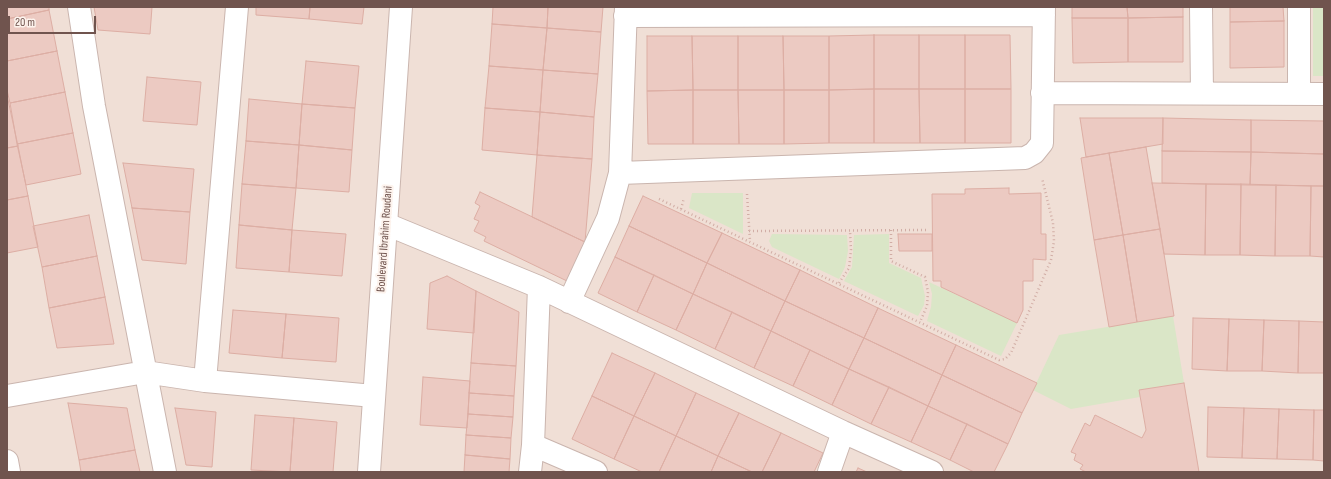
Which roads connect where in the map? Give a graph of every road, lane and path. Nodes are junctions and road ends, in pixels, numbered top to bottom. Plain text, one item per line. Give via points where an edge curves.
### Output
1 (79, 7) edge
2 (237, 7) edge
3 (401, 7) edge
4 (1201, 7) edge
5 (1298, 7) edge
6 (1044, 11) edge
7 (626, 12) edge
8 (1042, 93) junction
9 (1202, 93) junction
10 (1299, 94) junction
11 (1324, 94) edge
12 (1034, 153) junction
13 (620, 173) junction
14 (745, 189) dead end
15 (685, 193) dead end
16 (656, 197) dead end
17 (681, 209) junction
18 (386, 224) junction
19 (890, 230) junction
20 (928, 230) dead end
21 (749, 231) junction
22 (850, 231) junction
23 (750, 241) junction
24 (839, 283) junction
25 (539, 288) junction
26 (569, 302) junction
27 (920, 322) junction
28 (145, 372) junction
29 (205, 381) junction
30 (7, 396) edge
31 (374, 396) junction
32 (843, 432) junction
33 (533, 445) junction
34 (7, 461) edge
35 (9, 472) edge
36 (165, 472) edge
37 (369, 472) edge
38 (530, 472) edge
39 (596, 472) edge
40 (829, 472) edge
41 (932, 472) edge

1 - 28 street via 94,106
2 - 29 street
3 - 18 street, Boulevard Ibrahim Roudani
4 - 9 street
5 - 10 street
6 - 7 street
6 - 8 street
7 - 13 street
8 - 9 street
8 - 12 street via 1042,143
9 - 10 street
10 - 11 street
12 - 13 street via 1025,158 1011,159
12 - 27 path via 1050,207 1054,241 1051,260 1011,353 1005,359 999,360
13 - 26 street via 608,218
14 - 21 path
15 - 17 path
16 - 17 path
17 - 23 path
18 - 25 street
18 - 31 street, Boulevard Ibrahim Roudani
19 - 20 path
19 - 22 path
19 - 27 path via 891,261 925,278 927,306
21 - 22 path
21 - 23 path
22 - 24 path via 852,250 848,268
23 - 24 path
24 - 27 path
25 - 26 street
25 - 33 street
26 - 32 street
28 - 29 street
28 - 30 street
28 - 36 street
29 - 31 street
31 - 37 street, Boulevard Ibrahim Roudani
32 - 40 street
32 - 41 street
33 - 38 street
33 - 39 street
34 - 35 street

